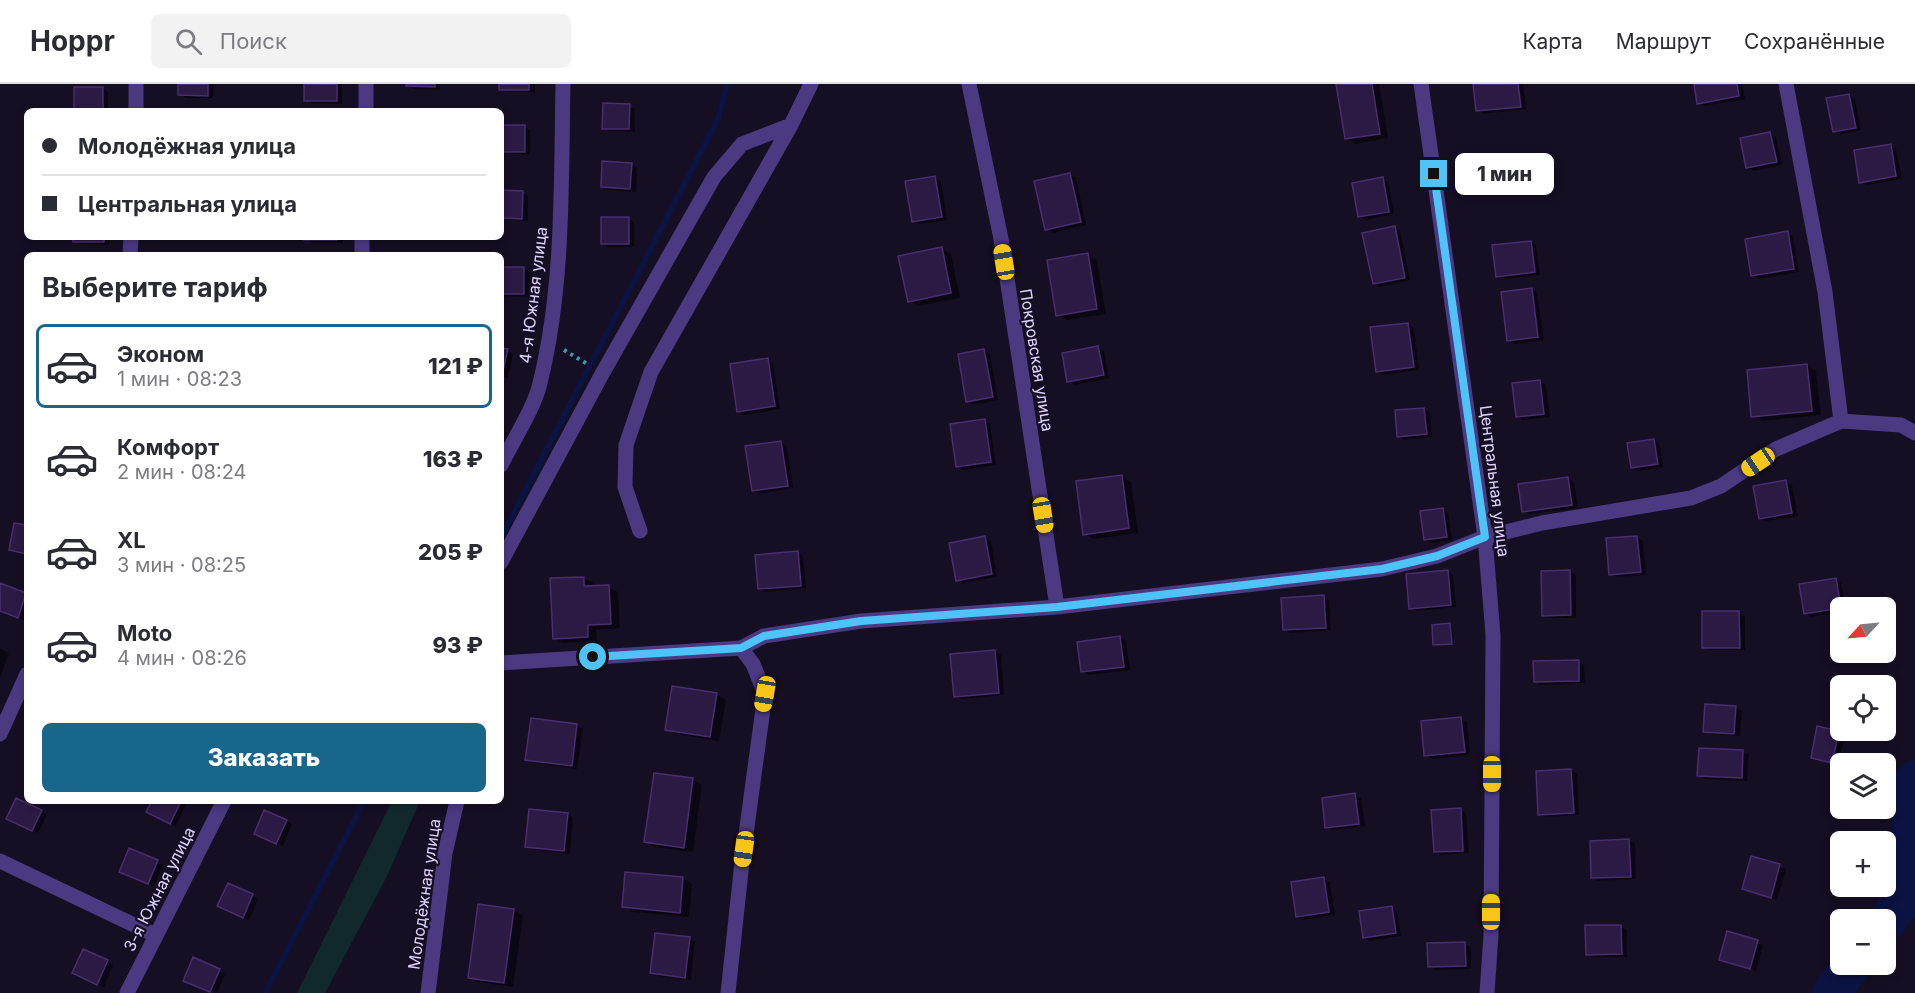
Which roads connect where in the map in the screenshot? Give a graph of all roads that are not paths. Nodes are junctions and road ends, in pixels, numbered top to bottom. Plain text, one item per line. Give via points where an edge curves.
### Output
1 (136, 84) edge
2 (366, 84) edge
3 (563, 84) edge
4 (811, 84) edge
5 (969, 84) edge
6 (1421, 84) edge
7 (1786, 84) edge
8 (136, 108) edge
9 (366, 108) edge
10 (791, 125) junction
11 (1841, 421) junction
12 (1915, 432) edge
13 (504, 459) edge
14 (640, 531) dead end
15 (1485, 537) junction
16 (504, 556) edge
17 (1057, 607) junction
18 (741, 648) junction
19 (504, 663) edge
20 (24, 681) edge
21 (0, 734) edge
22 (222, 804) edge
23 (456, 804) edge
24 (0, 861) edge
25 (155, 935) junction
26 (127, 993) edge
27 (428, 993) edge
28 (728, 993) edge
29 (1487, 993) edge

1 - 8 street
2 - 9 street
3 - 13 street, 4-я Южная улица via 559,249 548,340 540,386
4 - 10 street
5 - 17 street, Покровская улица via 1001,239
6 - 15 street, Центральная улица
7 - 11 street via 1825,292
10 - 14 street via 651,372 626,445 626,487
10 - 16 street via 742,144 714,177
11 - 12 street via 1900,425
11 - 15 street via 1776,449 1721,486 1691,498
15 - 17 street via 1437,556 1382,569
15 - 29 street, Центральная улица via 1492,635 1491,935
17 - 18 street via 861,621 764,636
18 - 19 street
18 - 28 street via 753,664 765,694
20 - 21 street
22 - 25 street, 3-я Южная улица
23 - 27 street, Молодёжная улица via 445,853
24 - 25 street
25 - 26 street, 3-я Южная улица

